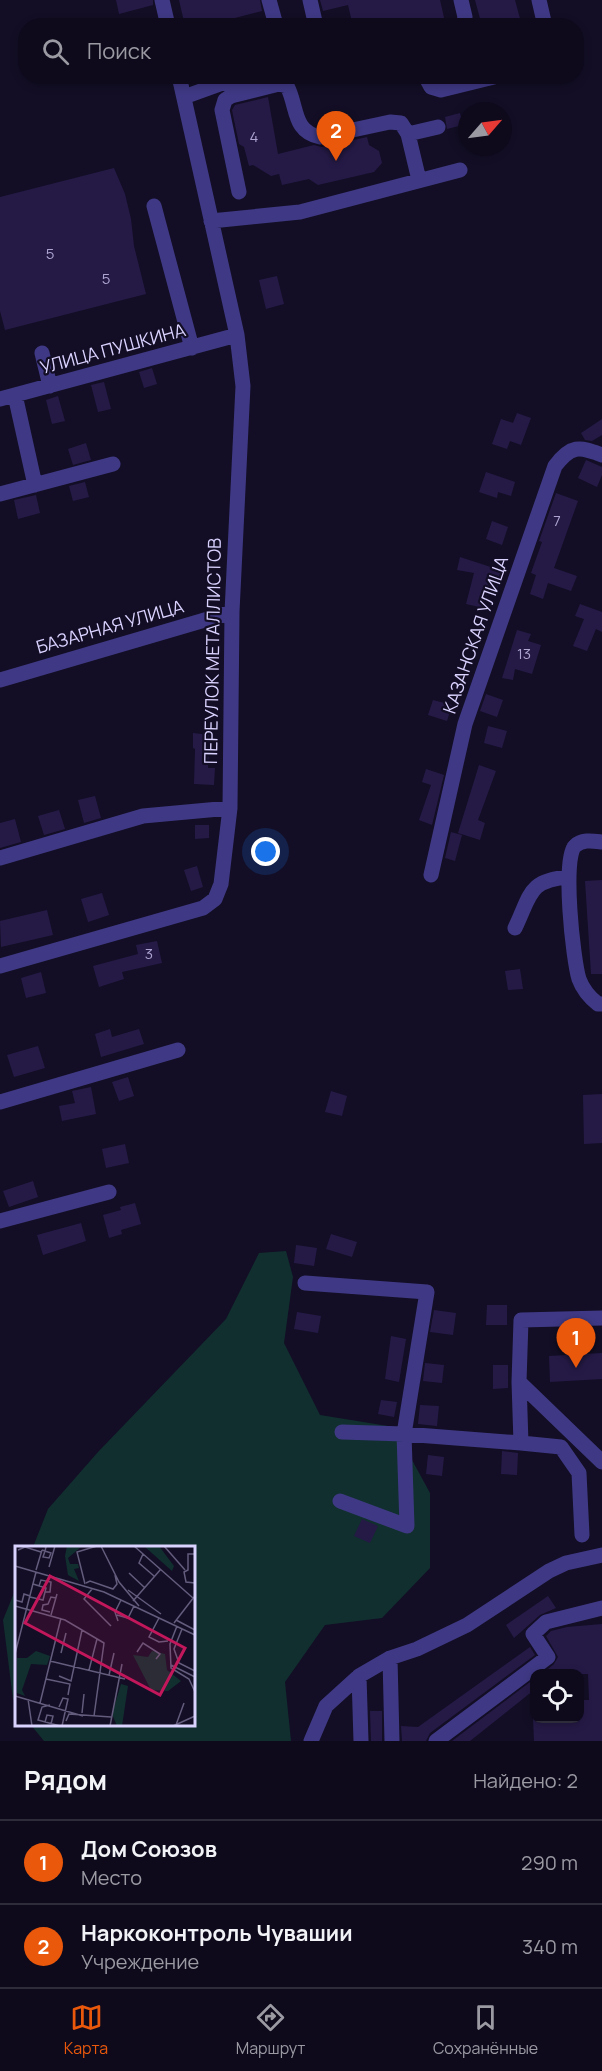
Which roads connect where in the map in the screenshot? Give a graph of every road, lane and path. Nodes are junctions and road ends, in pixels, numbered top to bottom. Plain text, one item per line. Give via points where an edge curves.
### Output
1 (162, 0) edge
2 (269, 0) edge
3 (310, 0) edge
4 (461, 0) edge
5 (539, 0) edge
6 (166, 18) edge
7 (274, 18) edge
8 (314, 18) edge
9 (465, 18) edge
10 (543, 18) edge
11 (181, 84) edge
12 (220, 84) edge
13 (429, 84) edge
14 (465, 84) edge
15 (184, 97) junction
16 (438, 127) dead end
17 (408, 134) junction
18 (460, 170) dead end
19 (419, 180) junction
20 (239, 192) dead end
21 (154, 206) dead end
22 (212, 221) junction
23 (237, 335) junction
24 (192, 348) junction
25 (42, 353) dead end
26 (50, 386) junction
27 (7, 397) edge
28 (602, 455) edge
29 (113, 464) dead end
30 (35, 485) junction
31 (0, 494) edge
32 (232, 612) junction
33 (0, 680) edge
34 (230, 808) junction
35 (602, 842) edge
36 (0, 858) edge
37 (431, 875) dead end
38 (569, 878) junction
39 (515, 928) dead end
40 (0, 966) edge
41 (602, 1004) edge
42 (178, 1050) dead end
43 (0, 1102) edge
44 (109, 1192) dead end
45 (0, 1221) edge
46 (304, 1283) dead end
47 (602, 1318) edge
48 (519, 1382) junction
49 (342, 1432) dead end
50 (404, 1434) junction
51 (521, 1443) junction
52 (602, 1462) edge
53 (340, 1501) dead end
54 (582, 1535) dead end
55 (602, 1555) edge
56 (602, 1608) edge
57 (390, 1658) junction
58 (359, 1676) junction
59 (311, 1741) edge
60 (361, 1741) edge
61 (392, 1741) edge
62 (436, 1741) edge

1 - 6 street
2 - 7 street
3 - 8 street
4 - 9 street
5 - 10 street
11 - 15 street, ПЕРЕУЛОК МЕТАЛЛИСТОВ
12 - 15 street
13 - 14 street via 441,90
15 - 22 street, ПЕРЕУЛОК МЕТАЛЛИСТОВ
16 - 17 street
17 - 19 street
17 - 20 street via 401,123 390,122 320,137 311,135 302,129 287,86 279,84 231,96 222,110
18 - 19 street
19 - 22 street via 300,212
21 - 24 street
22 - 23 street, ПЕРЕУЛОК МЕТАЛЛИСТОВ
23 - 24 street, УЛИЦА ПУШКИНА
23 - 32 street, ПЕРЕУЛОК МЕТАЛЛИСТОВ via 243,386
24 - 26 street, УЛИЦА ПУШКИНА
25 - 26 street
26 - 27 street, УЛИЦА ПУШКИНА
27 - 30 street
28 - 37 street, КАЗАНСКАЯ УЛИЦА via 585,448 574,449 555,466 465,724
29 - 30 street
30 - 31 street
32 - 33 street, БАЗАРНАЯ УЛИЦА
32 - 34 street, ПЕРЕУЛОК МЕТАЛЛИСТОВ
34 - 36 street via 143,816
34 - 40 street, ПЕРЕУЛОК МЕТАЛЛИСТОВ via 221,884 215,899 203,908
35 - 38 street via 575,845 570,854
38 - 39 street via 551,879 535,888
38 - 41 street via 572,943 579,979 588,996
42 - 43 street
44 - 45 street
46 - 50 street via 428,1292
47 - 48 street via 521,1320
48 - 51 street
48 - 52 street
49 - 50 street
50 - 51 street
50 - 53 street via 407,1526
51 - 54 street via 561,1447 579,1473
55 - 57 street via 549,1571 467,1625
56 - 62 street via 546,1622 533,1634 548,1658
57 - 58 street
57 - 61 street
58 - 59 street via 326,1706
58 - 60 street

